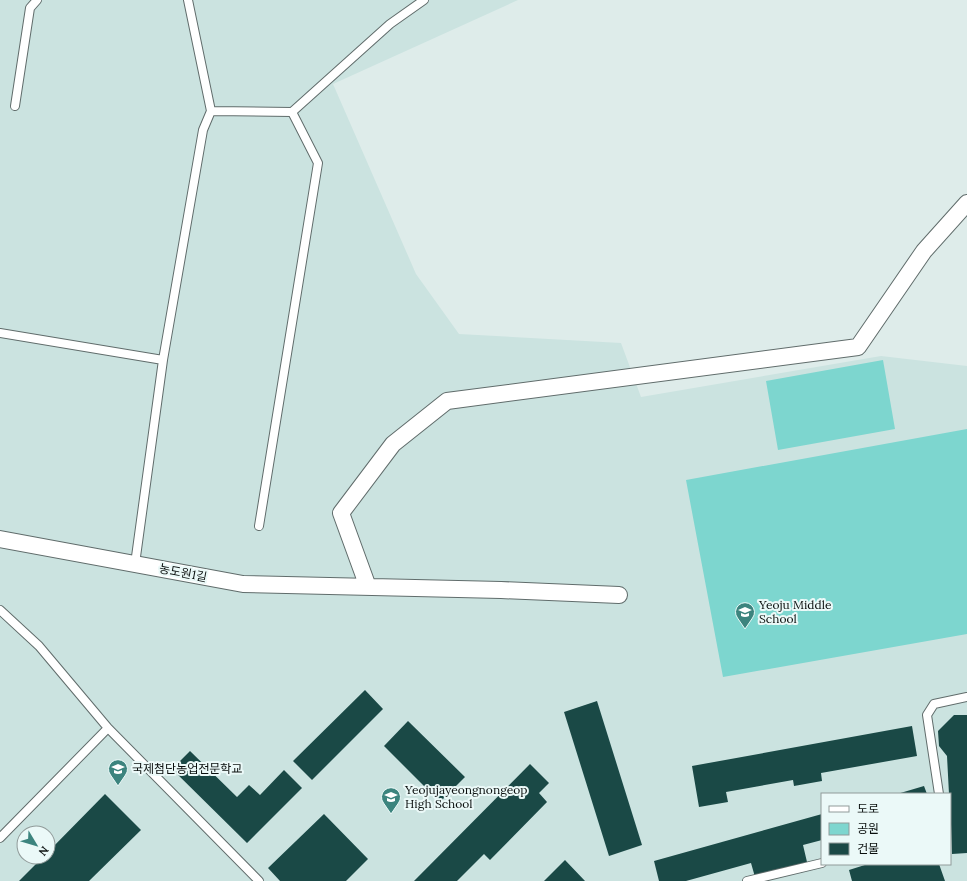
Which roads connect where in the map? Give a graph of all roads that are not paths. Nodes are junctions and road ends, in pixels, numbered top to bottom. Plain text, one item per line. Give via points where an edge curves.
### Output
1 (37, 0) edge
2 (188, 0) edge
3 (422, 1) edge
4 (15, 106) dead end
5 (211, 110) junction
6 (292, 112) junction
7 (967, 203) edge
8 (0, 333) edge
9 (163, 360) junction
10 (259, 526) dead end
11 (0, 539) edge
12 (135, 564) junction
13 (368, 587) junction
14 (619, 596) dead end
15 (0, 610) edge
16 (967, 697) edge
17 (108, 728) junction
18 (939, 793) edge
19 (0, 838) edge
20 (821, 863) edge
21 (258, 881) edge
22 (747, 881) edge

1 - 4 lane via 30,8
2 - 5 lane
3 - 6 lane via 390,24
5 - 6 lane
5 - 9 lane via 203,130
6 - 10 lane via 318,163
7 - 13 street via 924,251 858,347 447,401 393,444 340,513
8 - 9 lane
9 - 12 lane
11 - 12 street, 농도원1길
12 - 13 street, 농도원1길 via 243,584
13 - 14 street, 농도원1길
15 - 17 lane via 38,646
16 - 18 lane via 934,704 927,714
17 - 19 lane
17 - 21 lane
20 - 22 lane

